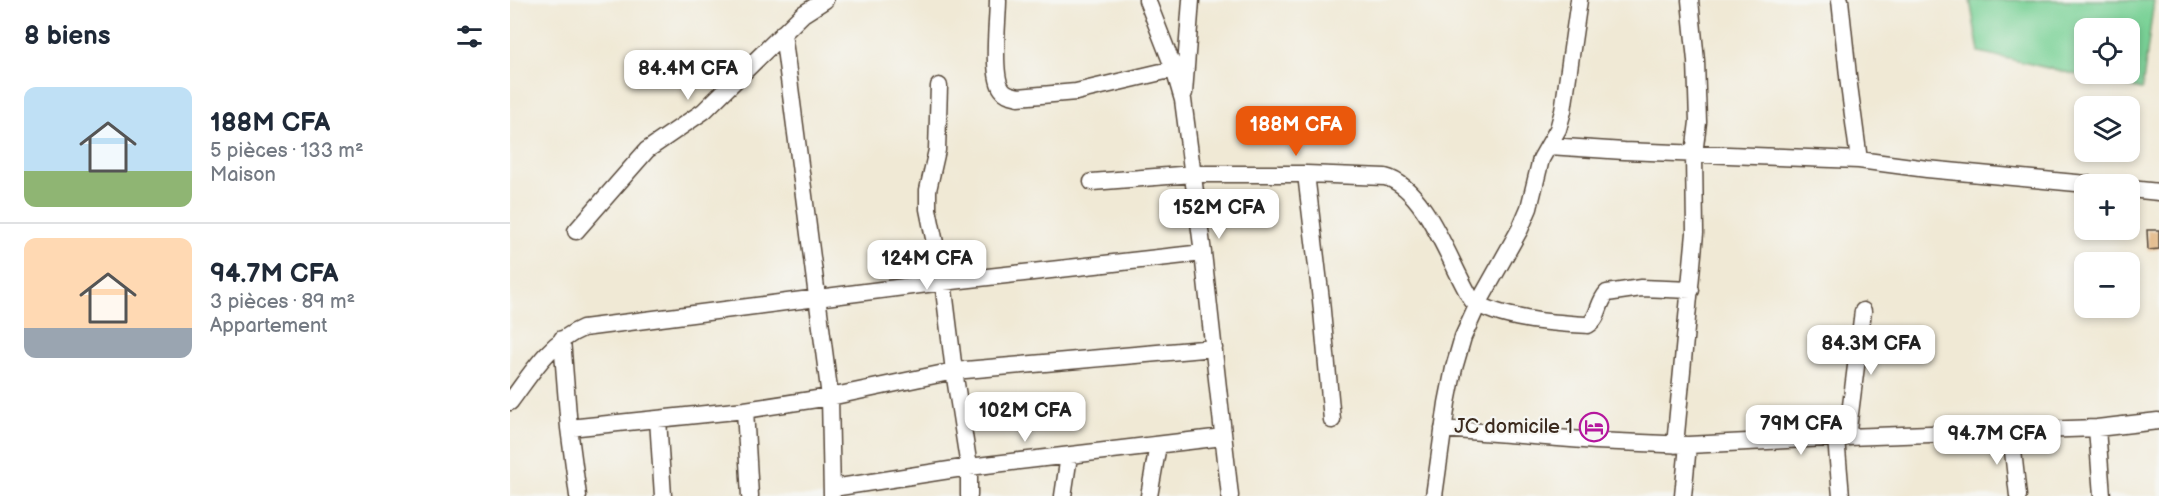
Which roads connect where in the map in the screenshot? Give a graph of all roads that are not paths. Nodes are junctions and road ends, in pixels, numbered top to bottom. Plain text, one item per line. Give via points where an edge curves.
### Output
1 (825, 0) edge
2 (998, 0) edge
3 (1147, 0) edge
4 (1191, 0) edge
5 (1579, 0) edge
6 (1690, 0) edge
7 (1840, 0) edge
8 (783, 33) junction
9 (1174, 69) junction
10 (939, 87) dead end
11 (1184, 100) junction
12 (1549, 146) junction
13 (1694, 154) junction
14 (1859, 160) junction
15 (1193, 174) junction
16 (1306, 174) junction
17 (1092, 182) dead end
18 (2074, 183) edge
19 (2140, 190) edge
20 (2159, 192) edge
21 (576, 231) dead end
22 (1203, 253) junction
23 (944, 282) junction
24 (1691, 290) junction
25 (818, 299) junction
26 (1478, 304) junction
27 (1863, 311) dead end
28 (562, 339) junction
29 (1214, 348) junction
30 (954, 371) junction
31 (830, 397) junction
32 (510, 402) edge
33 (745, 410) junction
34 (658, 419) junction
35 (1332, 420) dead end
36 (2158, 421) edge
37 (569, 428) junction
38 (2097, 428) junction
39 (1443, 429) junction
40 (2011, 433) junction
41 (1223, 437) junction
42 (1842, 437) junction
43 (1158, 445) junction
44 (1681, 445) junction
45 (1069, 456) junction
46 (969, 467) junction
47 (832, 492) edge
48 (578, 496) edge
49 (663, 496) edge
50 (750, 496) edge
51 (969, 496) edge
52 (1063, 496) edge
53 (1149, 496) edge
54 (1230, 496) edge
55 (1434, 496) edge
56 (1683, 496) edge
57 (1841, 496) edge
58 (2018, 496) edge
59 (2102, 496) edge

1 - 8 street via 802,14
2 - 9 street via 996,77 1003,92 1010,95 1076,92
3 - 9 street
4 - 11 street
5 - 12 street via 1563,111
6 - 13 street via 1698,122
7 - 14 street
8 - 21 street via 704,111 647,150
8 - 25 street
9 - 11 street
10 - 23 street via 937,150 928,209
11 - 15 street
12 - 13 street
12 - 26 street via 1541,159 1520,229
13 - 14 street
13 - 24 street
14 - 18 street
15 - 16 street
15 - 17 street
15 - 22 street
16 - 26 street via 1385,177 1405,187 1433,224 1466,290
16 - 35 street
19 - 20 street
22 - 23 street
22 - 29 street
23 - 25 street
23 - 30 street
24 - 26 street via 1641,288 1607,292 1598,304 1593,323 1588,325 1531,320
24 - 44 street
25 - 28 street via 583,328
25 - 31 street
26 - 39 street via 1454,368
27 - 42 street
28 - 32 street via 544,356
28 - 37 street
29 - 30 street
29 - 41 street
30 - 31 street
30 - 46 street
31 - 33 street
31 - 47 street
33 - 34 street
33 - 50 street
34 - 37 street
34 - 49 street
36 - 38 street
37 - 48 street
38 - 40 street
38 - 59 street
39 - 44 street
39 - 55 street
40 - 42 street
40 - 58 street
41 - 43 street
41 - 54 street
42 - 44 street
42 - 57 street
43 - 45 street
43 - 53 street
44 - 56 street
45 - 46 street
45 - 52 street
46 - 47 street
46 - 51 street

